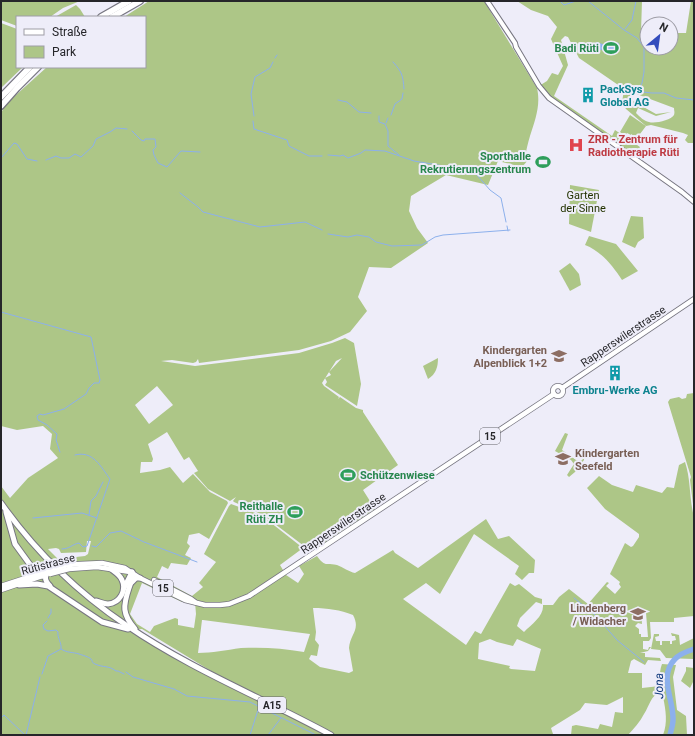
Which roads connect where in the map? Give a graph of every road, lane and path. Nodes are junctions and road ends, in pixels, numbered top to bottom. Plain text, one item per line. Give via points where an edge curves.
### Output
1 (129, 1) edge
2 (140, 1) edge
3 (487, 1) edge
4 (103, 16) edge
5 (114, 16) edge
6 (29, 68) edge
7 (37, 68) edge
8 (1, 97) edge
9 (1, 106) edge
10 (694, 202) edge
11 (694, 298) edge
12 (562, 388) junction
13 (554, 394) junction
14 (3, 505) edge
15 (31, 566) junction
16 (69, 567) junction
17 (111, 569) junction
18 (132, 572) junction
19 (46, 573) junction
20 (27, 578) junction
21 (140, 578) junction
22 (132, 582) junction
23 (19, 585) junction
24 (1, 586) edge
25 (52, 588) junction
26 (1, 590) edge
27 (124, 590) junction
28 (91, 599) junction
29 (195, 602) junction
30 (139, 633) junction
31 (331, 735) edge

1 - 4 highway
2 - 5 highway
3 - 10 main road via 539,86 550,98
6 - 8 highway
7 - 9 highway
11 - 12 main road, Rapperswilerstrasse / 15
12 - 13 main road, 15 via 556,387 553,390
12 - 13 main road, 15 via 561,396
13 - 29 main road, Rapperswilerstrasse / 15 via 249,596 224,605
14 - 15 highway via 14,541
14 - 28 highway, A15 via 44,556
15 - 19 highway
15 - 20 highway
16 - 17 main road, Rütistrasse / 15
16 - 18 main road, Rütistrasse / 15 via 87,563 107,564
16 - 19 main road, Rütistrasse / 15, bridge
17 - 18 main road, Rütistrasse / 15
17 - 27 highway via 123,581
18 - 21 main road, Rapperswilerstrasse / 15
18 - 22 highway
18 - 27 highway
18 - 29 main road, Rapperswilerstrasse / 15
19 - 20 main road, Rütistrasse / 15
19 - 23 main road, Rütistrasse / 15
19 - 25 highway via 46,581
20 - 24 main road, Rütistrasse / 15
21 - 22 highway
21 - 29 main road, Rapperswilerstrasse / 15 via 185,600
22 - 30 highway via 124,610 127,619
23 - 25 highway via 40,584
23 - 26 main road, Rütistrasse / 15
25 - 30 highway via 102,622
27 - 28 highway via 120,598 113,603
28 - 30 highway, A15
30 - 31 highway, A15 via 196,666

